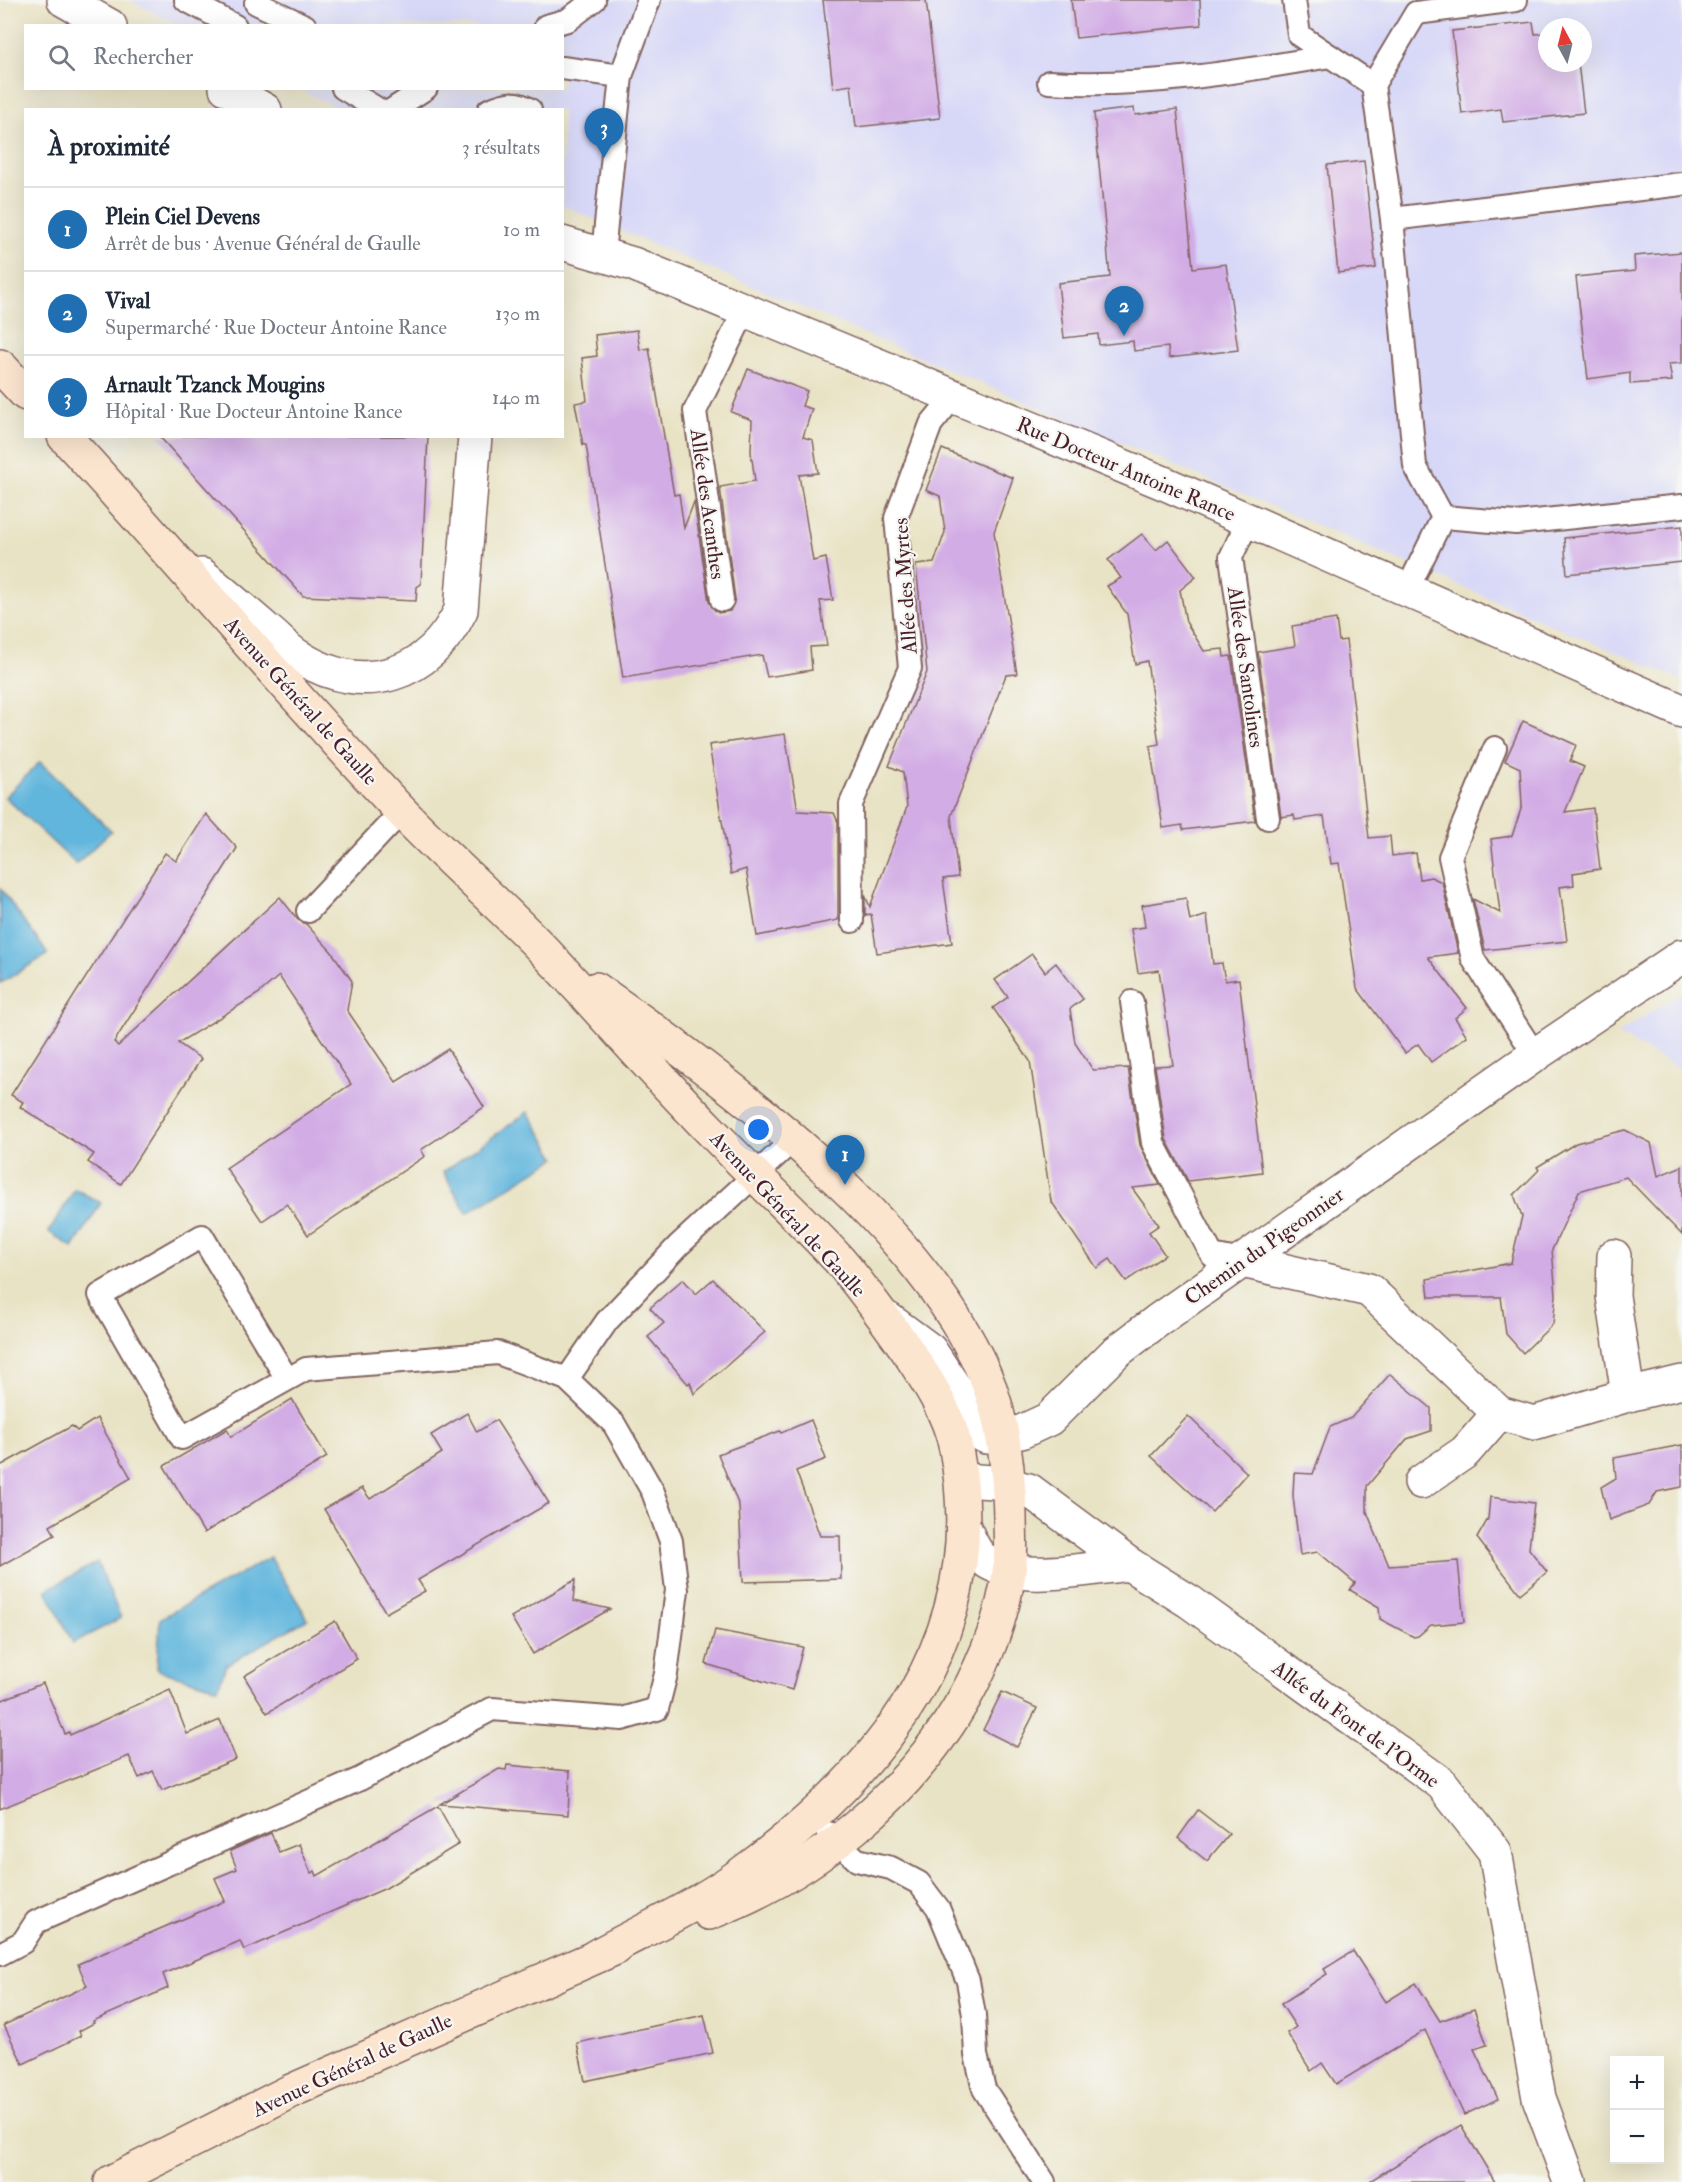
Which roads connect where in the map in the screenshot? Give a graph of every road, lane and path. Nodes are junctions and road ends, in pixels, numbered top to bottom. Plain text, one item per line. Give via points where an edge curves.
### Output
1 (64, 0) edge
2 (186, 0) edge
3 (594, 0) edge
4 (649, 0) edge
5 (1294, 0) edge
6 (1516, 0) edge
7 (256, 3) dead end
8 (106, 24) edge
9 (231, 24) edge
10 (301, 24) edge
11 (553, 24) edge
12 (1330, 56) junction
13 (564, 68) edge
14 (621, 76) junction
15 (1048, 82) dead end
16 (1373, 86) junction
17 (230, 90) edge
18 (346, 90) edge
19 (423, 90) edge
20 (261, 108) edge
21 (376, 108) edge
22 (395, 108) edge
23 (494, 108) edge
24 (527, 108) edge
25 (1682, 184) edge
26 (1392, 219) junction
27 (564, 244) edge
28 (603, 254) junction
29 (744, 312) junction
30 (0, 366) edge
31 (24, 392) edge
32 (952, 397) junction
33 (66, 438) edge
34 (475, 438) edge
35 (1682, 506) edge
36 (1443, 517) junction
37 (1248, 520) junction
38 (155, 535) junction
39 (1408, 588) junction
40 (722, 600) dead end
41 (1682, 711) edge
42 (1495, 748) dead end
43 (402, 811) junction
44 (1268, 818) dead end
45 (308, 911) dead end
46 (852, 921) dead end
47 (548, 955) junction
48 (1682, 956) edge
49 (1131, 1002) dead end
50 (1535, 1055) junction
51 (792, 1141) junction
52 (753, 1176) junction
53 (1614, 1256) dead end
54 (1242, 1261) junction
55 (882, 1315) junction
56 (287, 1379) junction
57 (567, 1379) junction
58 (1682, 1382) edge
59 (1628, 1395) junction
60 (1499, 1413) junction
61 (1001, 1435) junction
62 (961, 1480) junction
63 (1421, 1482) dead end
64 (1009, 1485) junction
65 (963, 1525) junction
66 (1129, 1564) junction
67 (1010, 1570) junction
68 (811, 1818) junction
69 (838, 1842) junction
70 (0, 1954) edge
71 (596, 1956) junction
72 (111, 2182) edge
73 (1044, 2182) edge
74 (1570, 2182) edge

1 - 8 street
2 - 9 lane
3 - 11 lane via 568,20
4 - 14 lane
5 - 12 lane via 1299,35
6 - 16 lane via 1416,13
7 - 10 lane
12 - 15 lane via 1251,70 1101,85
12 - 16 lane
13 - 14 lane
14 - 28 lane
16 - 26 lane
17 - 20 street
18 - 21 lane
19 - 22 lane
23 - 24 lane via 518,102
25 - 26 lane
26 - 36 lane via 1415,466
27 - 28 street, Rue Docteur Antoine Rance
28 - 29 street, Rue Docteur Antoine Rance
29 - 32 street, Rue Docteur Antoine Rance
29 - 40 lane, Allée des Acanthes via 695,411
30 - 31 main road
32 - 37 street, Rue Docteur Antoine Rance
32 - 46 lane, Allée des Myrtes via 931,424 896,518 910,669 851,804
33 - 38 main road, Avenue Général de Gaulle
34 - 38 street via 461,610 450,633 416,666 370,678 342,675 301,658
35 - 36 lane via 1516,523
36 - 39 lane
37 - 39 street, Rue Docteur Antoine Rance
37 - 44 lane, Allée des Santolines via 1230,557
38 - 43 main road, Avenue Général de Gaulle
39 - 41 street, Rue Docteur Antoine Rance
42 - 50 lane via 1450,857 1473,959
43 - 45 lane
43 - 47 main road, Avenue Général de Gaulle
47 - 51 main road, Avenue Général de Gaulle via 690,1055
47 - 52 main road, Avenue Général de Gaulle
48 - 50 street, Chemin du Pigeonnier
49 - 54 lane via 1153,1143 1212,1255
50 - 54 street, Chemin du Pigeonnier
51 - 52 lane
51 - 61 main road, Avenue Général de Gaulle via 844,1185 937,1294 968,1341 990,1390
52 - 55 main road, Avenue Général de Gaulle via 838,1260
52 - 57 lane via 679,1245 607,1321
53 - 59 street via 1613,1296
54 - 60 street via 1370,1290
54 - 61 street, Chemin du Pigeonnier via 1115,1353 1048,1419 1021,1432
55 - 61 street, Chemin du Pigeonnier via 930,1350 955,1388 975,1432 986,1437
55 - 62 main road, Avenue Général de Gaulle via 931,1385 954,1441
56 - 56 lane via 202,1236 100,1295 182,1438
56 - 57 lane via 306,1368 498,1353
57 - 70 lane via 614,1424 653,1492 671,1541 677,1590 666,1674 657,1709 622,1719 492,1709 360,1779 36,1922 23,1942
58 - 59 street
59 - 60 street via 1534,1423
60 - 63 street via 1465,1452
61 - 64 main road, Avenue Général de Gaulle
62 - 64 street, Allée du Font de l'Orme
62 - 65 main road, Avenue Général de Gaulle
64 - 66 street, Allée du Font de l'Orme via 1029,1490
64 - 67 main road, Avenue Général de Gaulle
65 - 67 street via 979,1556 996,1568
65 - 68 main road, Avenue Général de Gaulle via 956,1584 940,1647 908,1708 867,1764
66 - 67 street via 1030,1574
66 - 74 street, Allée du Font de l'Orme via 1190,1602 1442,1784 1495,1852 1539,2098
67 - 69 main road, Avenue Général de Gaulle via 992,1638 946,1730 873,1812
68 - 69 lane
68 - 71 main road, Avenue Général de Gaulle via 735,1878
69 - 71 main road, Avenue Général de Gaulle via 781,1881 736,1903
69 - 73 lane via 857,1860 891,1868 918,1883 938,1908 968,1981 984,2089
71 - 72 main road, Avenue Général de Gaulle via 291,2091

